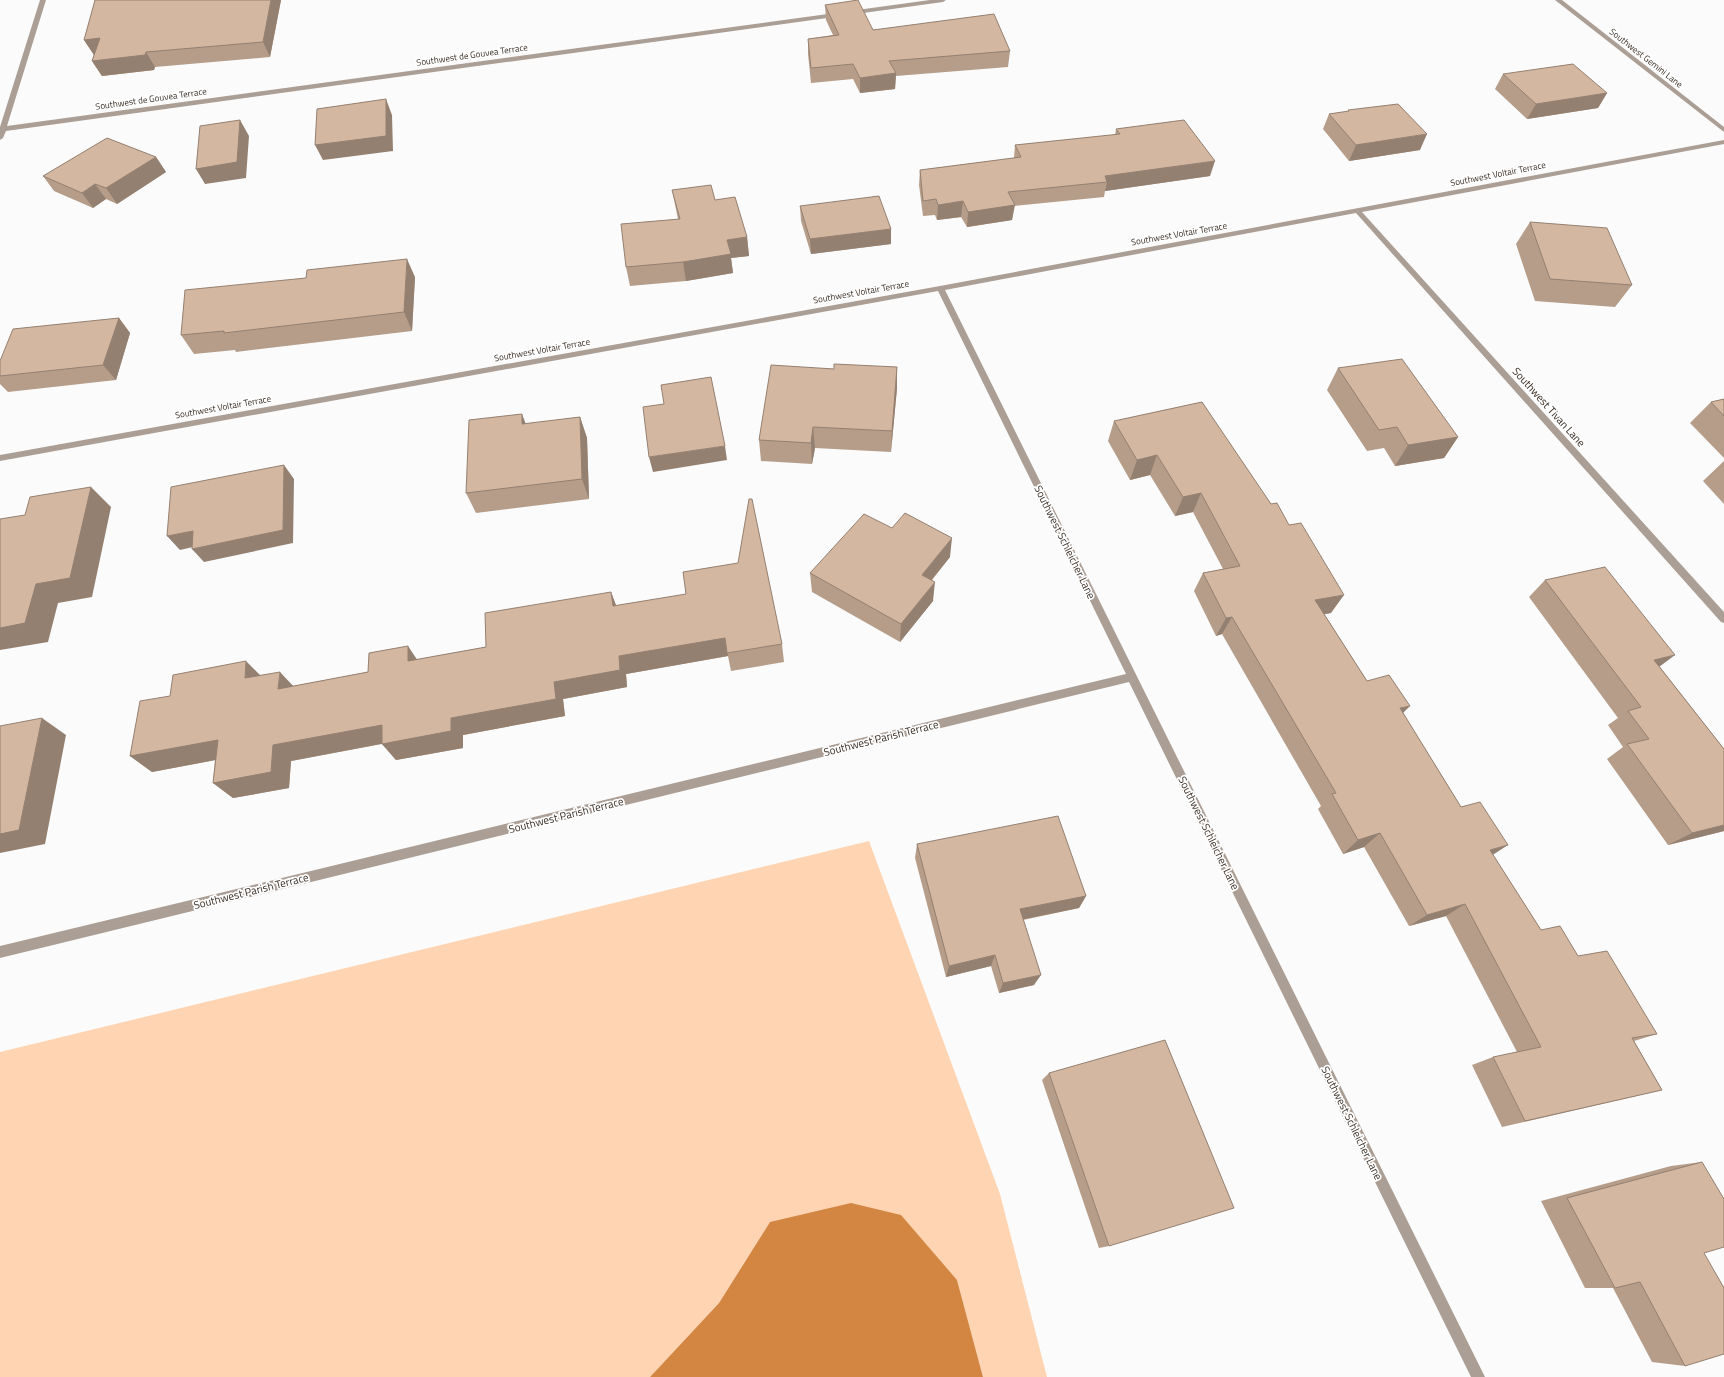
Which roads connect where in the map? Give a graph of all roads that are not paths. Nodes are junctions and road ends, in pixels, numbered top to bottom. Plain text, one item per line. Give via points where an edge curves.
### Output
1 (43, 0) edge
2 (943, 0) edge
3 (1558, 0) edge
4 (3, 129) junction
5 (1724, 130) edge
6 (0, 138) edge
7 (1724, 142) edge
8 (1358, 211) junction
9 (940, 288) junction
10 (0, 458) edge
11 (1724, 619) edge
12 (1132, 678) junction
13 (0, 952) edge
14 (1478, 1377) edge

1 - 4 street
2 - 4 street, Southwest de Gouvea Terrace
3 - 5 street, Southwest Gemini Lane
4 - 6 street
7 - 8 street, Southwest Voltair Terrace
8 - 9 street, Southwest Voltair Terrace
8 - 11 street, Southwest Tivan Lane
9 - 10 street, Southwest Voltair Terrace
9 - 12 street, Southwest Schleicher Lane
12 - 13 street, Southwest Parish Terrace
12 - 14 street, Southwest Schleicher Lane

